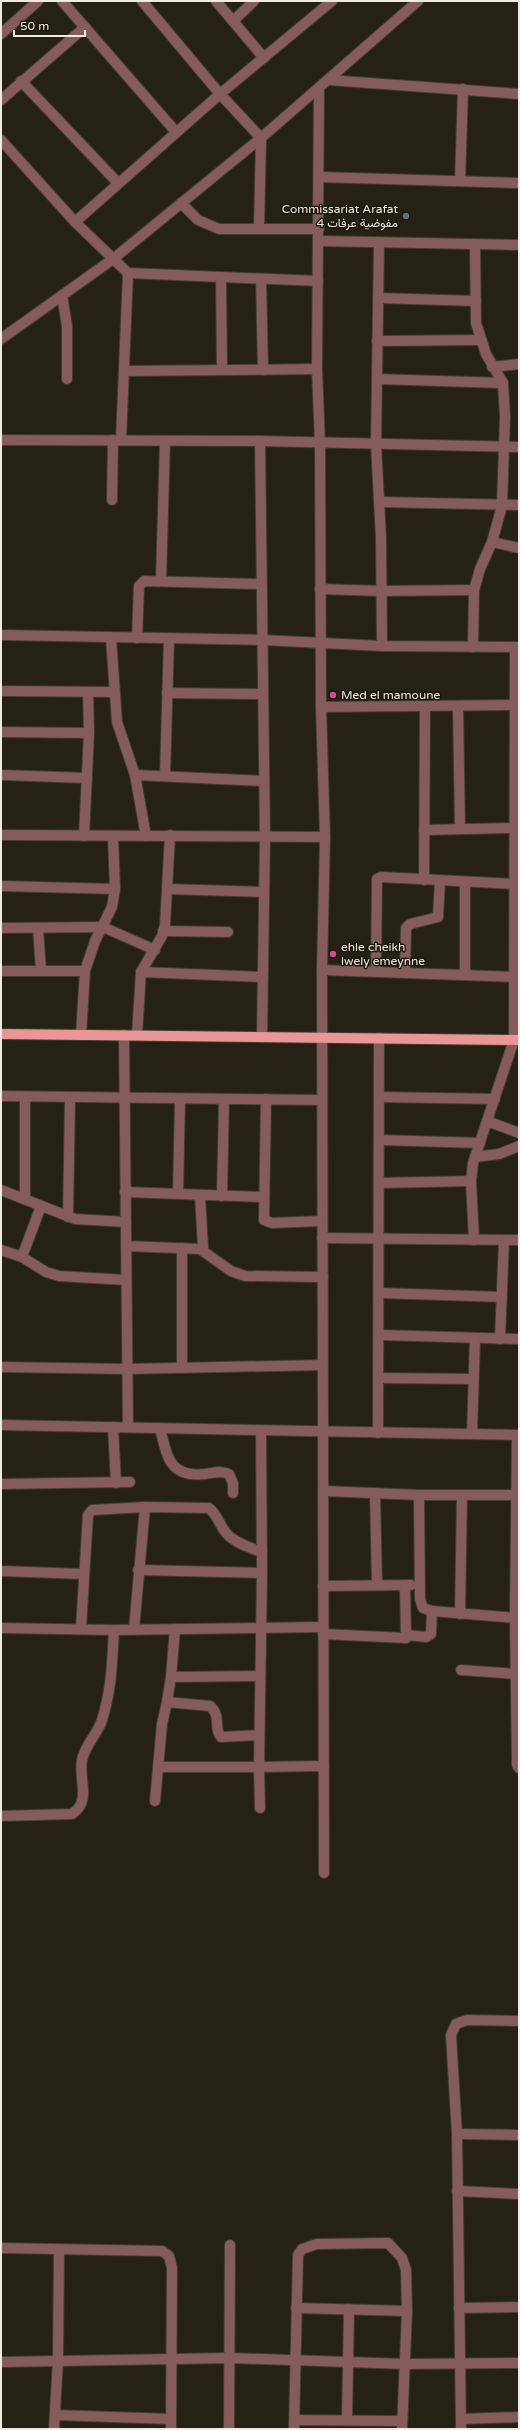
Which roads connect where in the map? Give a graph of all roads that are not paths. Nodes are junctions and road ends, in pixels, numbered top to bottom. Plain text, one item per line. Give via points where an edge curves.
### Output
1 (38, 1) edge
2 (62, 1) edge
3 (142, 1) edge
4 (216, 1) edge
5 (254, 1) edge
6 (418, 1) edge
7 (329, 2) edge
8 (407, 5) edge
9 (233, 21) junction
10 (85, 27) junction
11 (1, 34) edge
12 (264, 58) junction
13 (328, 80) junction
14 (21, 82) junction
15 (319, 88) junction
16 (463, 89) junction
17 (220, 94) junction
18 (519, 94) edge
19 (1, 100) edge
20 (176, 132) junction
21 (261, 138) junction
22 (1, 140) edge
23 (319, 177) junction
24 (460, 181) junction
25 (118, 183) junction
26 (519, 183) edge
27 (181, 204) junction
28 (75, 222) junction
29 (259, 229) junction
30 (319, 229) junction
31 (319, 241) junction
32 (379, 242) junction
33 (475, 244) junction
34 (519, 245) edge
35 (113, 259) junction
36 (128, 273) junction
37 (221, 278) junction
38 (261, 279) junction
39 (318, 281) junction
40 (62, 296) junction
41 (378, 298) junction
42 (476, 301) junction
43 (1, 339) edge
44 (480, 340) junction
45 (377, 341) junction
46 (519, 364) edge
47 (492, 367) junction
48 (317, 369) junction
49 (222, 370) junction
50 (262, 370) junction
51 (125, 371) junction
52 (67, 379) dead end
53 (377, 379) junction
54 (502, 382) junction
55 (1, 440) edge
56 (117, 440) junction
57 (165, 441) junction
58 (260, 441) junction
59 (320, 444) junction
60 (376, 444) junction
61 (502, 447) junction
62 (519, 447) edge
63 (112, 500) dead end
64 (379, 502) junction
65 (519, 505) edge
66 (502, 506) junction
67 (492, 542) junction
68 (519, 548) edge
69 (161, 581) junction
70 (260, 584) junction
71 (320, 589) junction
72 (474, 590) junction
73 (380, 592) junction
74 (1, 636) edge
75 (111, 638) junction
76 (137, 638) junction
77 (169, 639) junction
78 (263, 640) junction
79 (320, 645) junction
80 (382, 646) junction
81 (473, 647) junction
82 (517, 647) edge
83 (1, 691) edge
84 (88, 692) junction
85 (114, 692) junction
86 (167, 693) junction
87 (262, 694) junction
88 (517, 705) edge
89 (425, 706) junction
90 (458, 706) junction
91 (321, 707) junction
92 (1, 732) edge
93 (89, 733) junction
94 (1, 775) edge
95 (136, 775) junction
96 (165, 776) junction
97 (87, 778) junction
98 (264, 781) junction
99 (517, 799) edge
100 (515, 828) junction
101 (460, 829) junction
102 (424, 830) junction
103 (1, 835) edge
104 (170, 835) junction
105 (84, 836) junction
106 (113, 836) junction
107 (146, 836) junction
108 (265, 836) junction
109 (325, 837) junction
110 (517, 852) edge
111 (424, 880) junction
112 (440, 881) junction
113 (465, 882) junction
114 (515, 884) junction
115 (1, 886) edge
116 (115, 889) junction
117 (167, 889) junction
118 (263, 892) junction
119 (103, 927) junction
120 (1, 928) edge
121 (38, 928) junction
122 (163, 931) junction
123 (228, 932) dead end
124 (155, 950) junction
125 (322, 970) junction
126 (1, 971) edge
127 (41, 971) junction
128 (85, 971) junction
129 (141, 972) junction
130 (376, 972) junction
131 (405, 973) junction
132 (465, 974) junction
133 (517, 976) edge
134 (262, 977) junction
135 (1, 1034) edge
136 (81, 1035) junction
137 (124, 1035) junction
138 (137, 1035) junction
139 (262, 1037) junction
140 (322, 1038) junction
141 (379, 1038) junction
142 (516, 1040) edge
143 (1, 1096) edge
144 (25, 1097) junction
145 (380, 1097) junction
146 (70, 1098) junction
147 (124, 1099) junction
148 (180, 1099) junction
149 (266, 1099) junction
150 (495, 1099) junction
151 (224, 1100) junction
152 (322, 1100) junction
153 (488, 1121) junction
154 (519, 1133) edge
155 (380, 1140) junction
156 (480, 1143) junction
157 (519, 1146) edge
158 (475, 1157) junction
159 (471, 1181) junction
160 (379, 1183) junction
161 (1, 1190) edge
162 (125, 1192) junction
163 (178, 1194) junction
164 (200, 1195) junction
165 (222, 1196) junction
166 (264, 1197) junction
167 (25, 1200) junction
168 (41, 1206) junction
169 (68, 1217) junction
170 (322, 1221) junction
171 (126, 1222) junction
172 (322, 1238) junction
173 (379, 1239) junction
174 (474, 1240) junction
175 (504, 1240) junction
176 (519, 1240) edge
177 (126, 1246) junction
178 (182, 1248) junction
179 (200, 1249) junction
180 (1, 1250) edge
181 (22, 1256) junction
182 (323, 1276) junction
183 (126, 1280) junction
184 (380, 1293) junction
185 (502, 1297) junction
186 (380, 1335) junction
187 (475, 1338) junction
188 (500, 1339) junction
189 (519, 1339) edge
190 (323, 1365) junction
191 (1, 1367) edge
192 (182, 1368) junction
193 (126, 1369) junction
194 (379, 1378) junction
195 (473, 1379) junction
196 (1, 1425) edge
197 (113, 1427) junction
198 (128, 1427) junction
199 (160, 1428) junction
200 (261, 1431) junction
201 (323, 1432) junction
202 (378, 1433) junction
203 (472, 1434) junction
204 (518, 1435) edge
205 (130, 1482) dead end
206 (116, 1483) junction
207 (1, 1484) edge
208 (324, 1491) junction
209 (233, 1493) dead end
210 (375, 1493) junction
211 (419, 1495) junction
212 (462, 1495) junction
213 (518, 1495) edge
214 (145, 1507) junction
215 (262, 1552) junction
216 (138, 1570) junction
217 (1, 1571) edge
218 (262, 1572) junction
219 (84, 1574) junction
220 (377, 1585) junction
221 (405, 1585) junction
222 (420, 1585) junction
223 (323, 1586) junction
224 (517, 1594) edge
225 (432, 1611) junction
226 (460, 1614) junction
227 (515, 1618) junction
228 (1, 1628) edge
229 (81, 1628) junction
230 (261, 1628) junction
231 (134, 1629) junction
232 (175, 1629) junction
233 (114, 1630) junction
234 (323, 1631) junction
235 (407, 1635) junction
236 (517, 1643) edge
237 (461, 1670) dead end
238 (516, 1674) junction
239 (260, 1676) junction
240 (171, 1678) junction
241 (168, 1702) junction
242 (259, 1735) junction
243 (324, 1766) junction
244 (158, 1767) junction
245 (259, 1767) junction
246 (519, 1768) edge
247 (155, 1801) dead end
248 (260, 1808) dead end
249 (1, 1816) edge
250 (324, 1873) dead end
251 (519, 2021) edge
252 (457, 2134) junction
253 (519, 2136) edge
254 (458, 2191) junction
255 (519, 2194) edge
256 (230, 2245) dead end
257 (1, 2248) edge
258 (59, 2250) junction
259 (519, 2307) edge
260 (296, 2308) junction
261 (459, 2308) junction
262 (349, 2309) junction
263 (407, 2311) junction
264 (230, 2358) junction
265 (172, 2359) junction
266 (58, 2360) junction
267 (295, 2361) junction
268 (1, 2362) edge
269 (348, 2362) junction
270 (519, 2363) edge
271 (405, 2364) junction
272 (460, 2364) junction
273 (55, 2415) junction
274 (519, 2417) edge
275 (461, 2418) junction
276 (347, 2420) junction
277 (171, 2424) edge
278 (294, 2425) edge
279 (402, 2425) edge
280 (54, 2429) edge
281 (229, 2429) edge
282 (460, 2429) edge

1 - 11 street
2 - 10 street
3 - 17 street
4 - 9 street
5 - 9 street
6 - 8 street
7 - 12 street
8 - 13 street
9 - 12 street
10 - 14 street
10 - 20 street
12 - 17 street
13 - 15 street
13 - 16 street
14 - 19 street
14 - 25 street
15 - 21 street
15 - 23 street
16 - 18 street
16 - 24 street
17 - 20 street
17 - 21 street
20 - 25 street
21 - 27 street
21 - 29 street
22 - 28 street
23 - 24 street
23 - 30 street
24 - 26 street
25 - 28 street
27 - 29 street via 206,225 219,229
27 - 35 street
28 - 35 street
29 - 30 street
30 - 31 street
31 - 32 street
31 - 39 street
32 - 33 street
32 - 41 street
33 - 34 street
33 - 42 street
35 - 36 street
35 - 40 street
36 - 37 street
36 - 51 street
37 - 38 street
37 - 49 street
38 - 39 street
38 - 50 street
39 - 48 street
40 - 43 street
40 - 52 street via 67,326
41 - 42 street
41 - 45 street
42 - 44 street via 476,323
44 - 45 street
44 - 47 street
45 - 53 street
46 - 47 street
47 - 54 street
48 - 50 street
48 - 59 street
49 - 50 street
49 - 51 street
51 - 56 street
53 - 54 street
53 - 60 street
54 - 61 street via 505,406
55 - 56 street
56 - 57 street
56 - 63 street
57 - 58 street
57 - 69 street
58 - 59 street
58 - 70 street
59 - 60 street
59 - 71 street
60 - 61 street
60 - 64 street
61 - 62 street
61 - 66 street
64 - 66 street
64 - 73 street
65 - 66 street
66 - 67 street
67 - 68 street
67 - 72 street
69 - 70 street
69 - 76 street via 144,581 139,586
70 - 78 street
71 - 73 street
71 - 79 street
72 - 73 street
72 - 81 street
73 - 80 street
74 - 75 street
75 - 76 street
75 - 85 street
76 - 77 street
77 - 78 street
77 - 86 street
78 - 79 street
78 - 87 street
79 - 80 street
79 - 91 street
80 - 81 street
81 - 82 street
82 - 88 street
83 - 84 street
84 - 85 street
84 - 93 street
85 - 95 street via 117,722
86 - 87 street
86 - 96 street
87 - 98 street
88 - 90 street
88 - 99 street
89 - 90 street
89 - 91 street
89 - 102 street
90 - 101 street
91 - 109 street
92 - 93 street
93 - 97 street
94 - 97 street
95 - 96 street
95 - 107 street
96 - 98 street
97 - 105 street
98 - 108 street
99 - 100 street
100 - 101 street
100 - 110 street
101 - 102 street
102 - 111 street
103 - 105 street
104 - 107 street
104 - 108 street
104 - 117 street
105 - 106 street
106 - 107 street
106 - 116 street
108 - 109 street
108 - 118 street
109 - 125 street
110 - 114 street
111 - 112 street
111 - 130 street via 381,877 377,879
112 - 113 street
112 - 131 street via 438,917 410,924 406,928
113 - 114 street
113 - 132 street
114 - 133 street
115 - 116 street
116 - 119 street via 112,907
117 - 118 street
117 - 122 street
118 - 134 street
119 - 121 street
119 - 124 street
119 - 128 street via 95,941
120 - 121 street
121 - 127 street
122 - 123 street
122 - 124 street
124 - 129 street
125 - 130 street
125 - 140 street
126 - 127 street
127 - 128 street
128 - 136 street
129 - 134 street
129 - 138 street
130 - 131 street
131 - 132 street
132 - 133 street
133 - 142 street
134 - 139 street
135 - 136 main road
136 - 137 main road
137 - 138 main road
137 - 147 street
138 - 139 main road
139 - 140 main road
140 - 141 main road
140 - 152 street
141 - 142 main road
141 - 145 street
142 - 150 street
143 - 144 street
144 - 146 street
144 - 167 street
145 - 150 street
145 - 155 street
146 - 147 street
146 - 169 street
147 - 148 street
147 - 162 street
148 - 151 street
148 - 163 street
149 - 151 street
149 - 152 street
149 - 166 street
150 - 153 street
151 - 165 street
152 - 170 street
153 - 154 street
153 - 156 street
155 - 156 street
155 - 160 street
156 - 158 street
157 - 158 street via 499,1154
158 - 159 street
159 - 160 street
159 - 174 street
160 - 173 street
161 - 167 street
162 - 163 street
162 - 171 street
163 - 164 street
164 - 165 street
164 - 179 street via 204,1244
165 - 166 street
166 - 170 street via 264,1214 267,1222
167 - 168 street
168 - 169 street
168 - 181 street
169 - 171 street
170 - 172 street
171 - 177 street
172 - 173 street
172 - 182 street
173 - 174 street
173 - 184 street
174 - 175 street
175 - 176 street
175 - 185 street
177 - 178 street
177 - 183 street
178 - 179 street
178 - 192 street
179 - 182 street via 231,1271 245,1276
180 - 181 street
181 - 183 street via 46,1272 59,1276
182 - 190 street
183 - 193 street
184 - 185 street
184 - 186 street
185 - 188 street
186 - 187 street
186 - 194 street
187 - 188 street
187 - 195 street
188 - 189 street
190 - 192 street
190 - 201 street
191 - 193 street
192 - 193 street
193 - 198 street
194 - 195 street
194 - 202 street
195 - 203 street
196 - 197 street
197 - 198 street
197 - 206 street
198 - 199 street
199 - 200 street
199 - 209 street via 168,1460 179,1471 192,1475 223,1471 229,1474 233,1483
200 - 201 street
200 - 215 street
201 - 202 street
201 - 208 street
202 - 203 street
203 - 204 street
204 - 213 street
205 - 206 street
206 - 207 street
208 - 210 street
208 - 223 street
210 - 211 street
210 - 220 street
211 - 212 street
211 - 222 street
212 - 213 street
212 - 226 street
213 - 224 street
214 - 215 street via 209,1508 216,1514 227,1534 244,1545
214 - 216 street
214 - 219 street via 92,1510 88,1515
215 - 218 street
216 - 218 street
216 - 231 street
217 - 219 street
218 - 230 street
219 - 229 street
220 - 221 street
220 - 223 street
221 - 222 street
221 - 235 street
222 - 225 street via 423,1608
223 - 234 street
224 - 227 street
225 - 226 street
225 - 235 street via 431,1634 426,1637
226 - 227 street
227 - 236 street
228 - 229 street
229 - 233 street
230 - 232 street
230 - 234 street
230 - 239 street
231 - 232 street
231 - 233 street
232 - 240 street
233 - 249 street via 111,1692 98,1729 85,1748 82,1762 82,1802 72,1814
234 - 235 street via 402,1639
234 - 243 street
236 - 238 street
237 - 238 street
238 - 246 street
239 - 240 street
239 - 242 street
240 - 241 street
241 - 242 street via 210,1706 217,1715 218,1734 221,1737
241 - 244 street via 162,1724
242 - 245 street
243 - 245 street
243 - 250 street
244 - 245 street
244 - 247 street
245 - 248 street
251 - 252 street via 468,2020 456,2024 451,2035
252 - 253 street
252 - 254 street
254 - 255 street
254 - 261 street
256 - 264 street
257 - 258 street
258 - 265 street via 162,2251 169,2256 172,2268
258 - 266 street
259 - 261 street
260 - 262 street
260 - 263 street via 298,2255 302,2249 317,2244 388,2243 402,2258 406,2270
260 - 267 street
261 - 272 street
262 - 263 street
262 - 269 street
263 - 271 street
264 - 265 street
264 - 267 street
264 - 281 street
265 - 266 street
265 - 277 street
266 - 268 street
266 - 273 street
267 - 269 street
267 - 278 street
269 - 271 street
269 - 276 street
270 - 272 street
271 - 272 street
271 - 279 street
272 - 275 street
273 - 277 street
273 - 280 street
274 - 275 street
275 - 282 street
276 - 278 street
276 - 279 street

